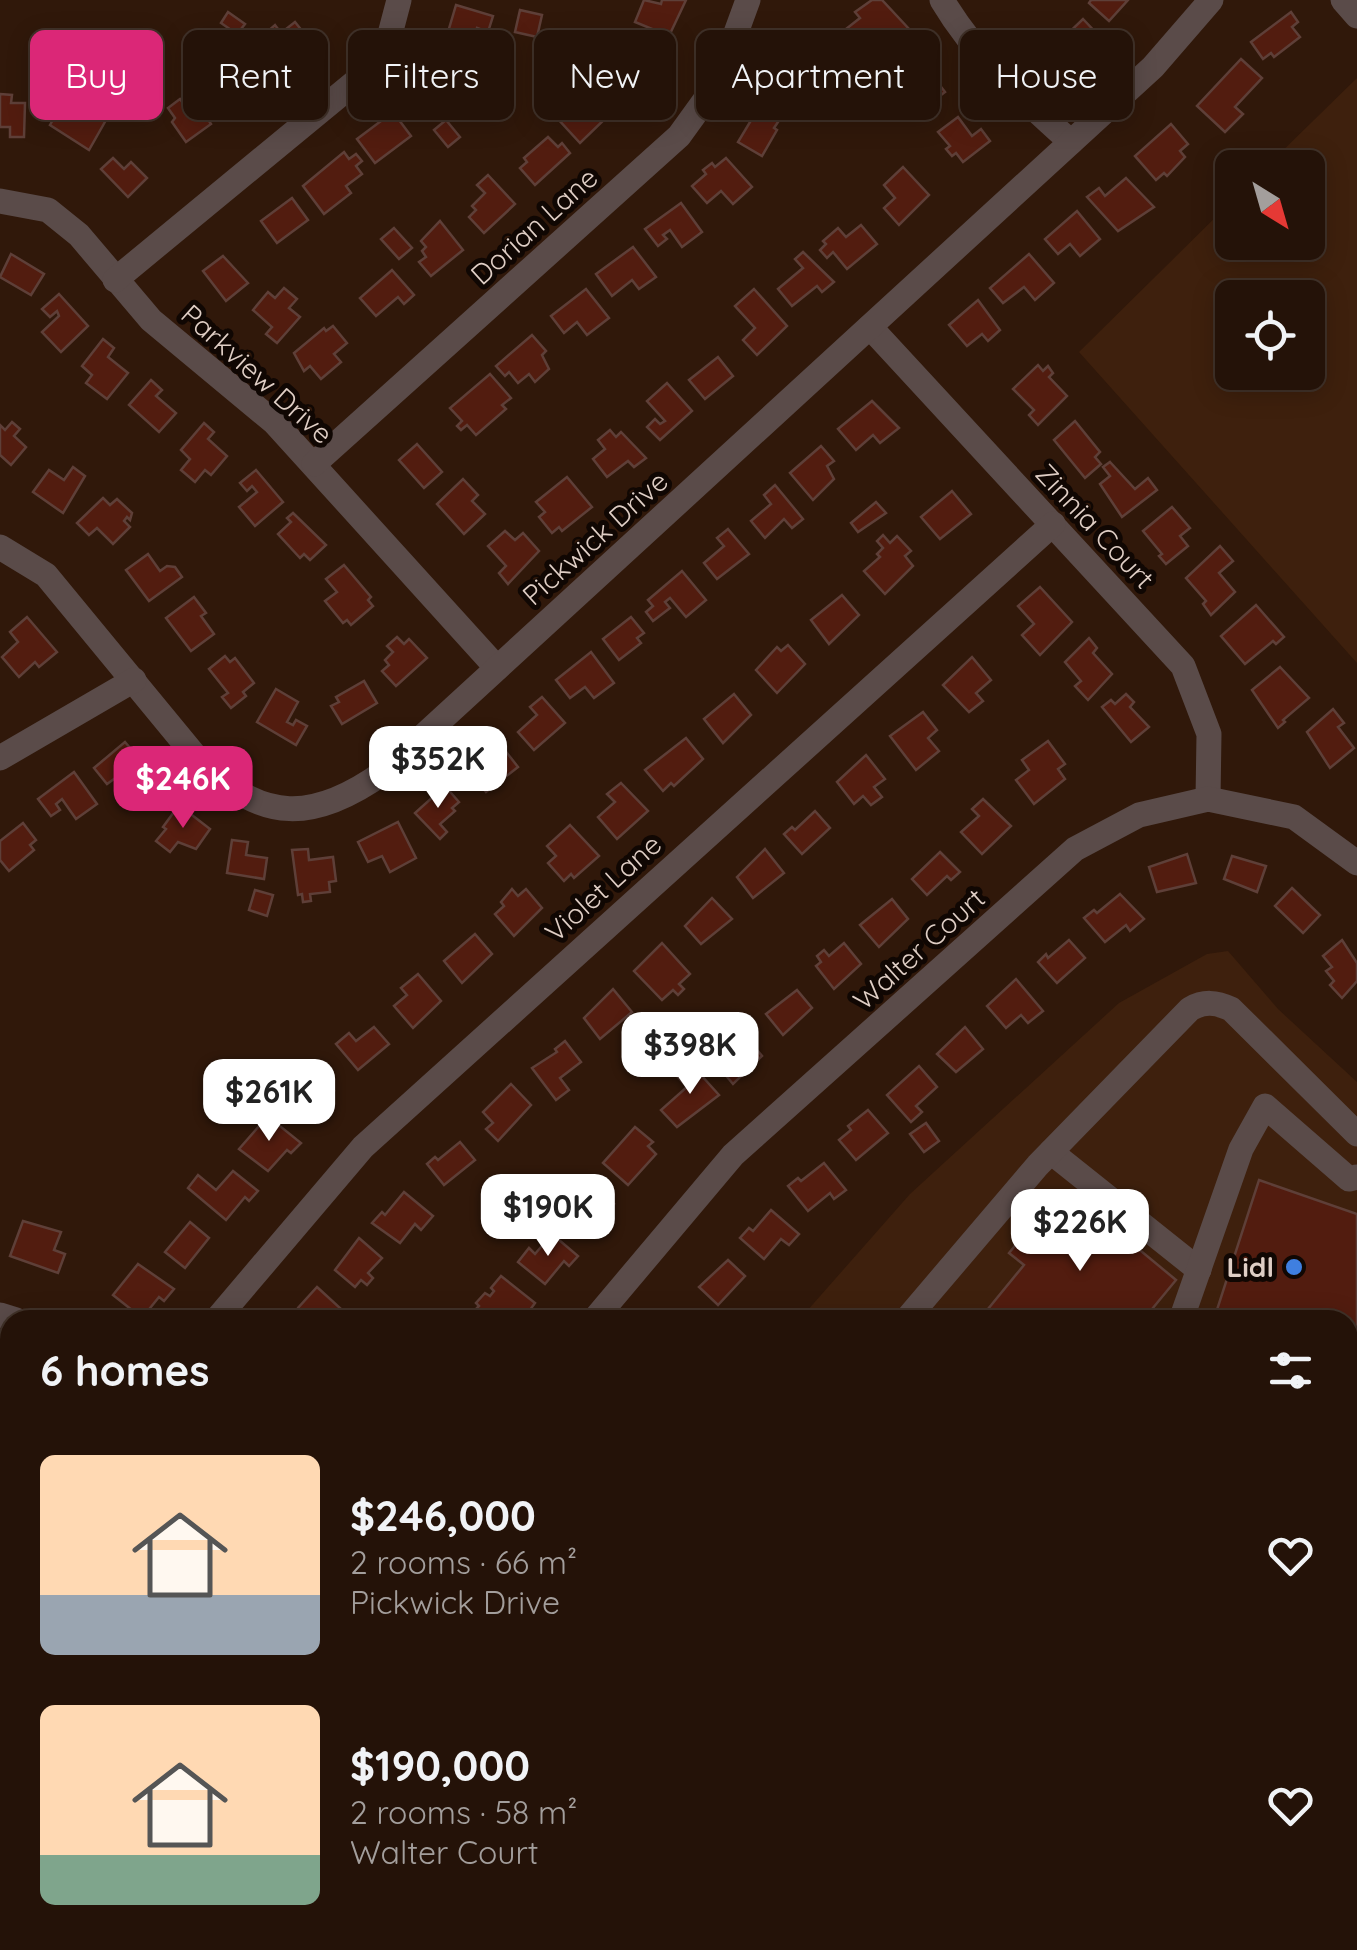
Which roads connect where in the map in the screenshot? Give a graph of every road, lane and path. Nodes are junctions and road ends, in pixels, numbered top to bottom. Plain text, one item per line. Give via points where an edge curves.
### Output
1 (399, 0) edge
2 (748, 0) edge
3 (942, 0) edge
4 (1211, 0) edge
5 (1343, 0) edge
6 (1357, 16) edge
7 (1071, 142) junction
8 (0, 201) edge
9 (115, 280) junction
10 (870, 327) junction
11 (314, 464) junction
12 (1052, 524) junction
13 (0, 547) edge
14 (497, 668) junction
15 (134, 680) junction
16 (0, 758) edge
17 (1208, 798) junction
18 (1357, 863) edge
19 (1357, 1134) edge
20 (1051, 1152) junction
21 (1357, 1177) edge
22 (1199, 1270) junction
23 (224, 1310) edge
24 (602, 1310) edge
25 (915, 1310) edge
26 (1185, 1310) edge

1 - 9 street via 389,38 364,74
2 - 11 street, Dorian Lane via 718,82 679,136
3 - 7 street via 1004,82
4 - 7 street, Pickwick Drive via 1152,67
5 - 6 street
7 - 10 street, Pickwick Drive
8 - 9 street, Parkview Drive via 48,210 79,235
9 - 11 street, Parkview Drive
10 - 12 street, Zinnia Court
10 - 14 street, Pickwick Drive
11 - 14 street, Parkview Drive
12 - 17 street, Zinnia Court via 1183,666 1209,734
12 - 23 street, Violet Lane via 363,1147
13 - 15 street, Pickwick Drive via 46,575
14 - 15 street, Pickwick Drive via 352,794 325,806 285,809 226,787
15 - 16 street
17 - 18 street, Walter Court via 1294,817
17 - 24 street, Walter Court via 1139,815 1075,850 733,1155
19 - 20 street via 1218,1002 1190,1009
20 - 22 street
20 - 25 street
21 - 22 street via 1332,1167 1264,1106 1241,1149
22 - 26 street

